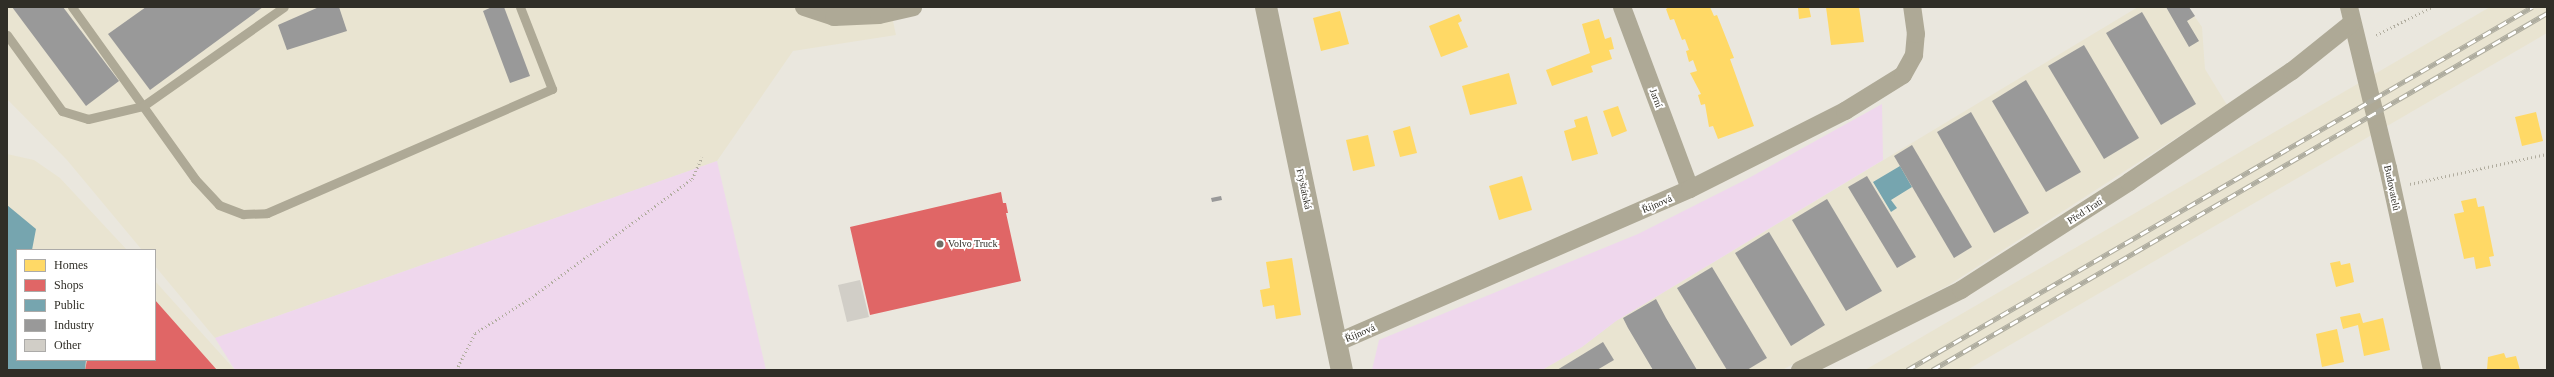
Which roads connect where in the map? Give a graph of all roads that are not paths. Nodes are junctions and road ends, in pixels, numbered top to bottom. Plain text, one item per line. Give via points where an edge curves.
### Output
1 (72, 7) edge
2 (284, 7) edge
3 (520, 7) edge
4 (804, 7) edge
5 (914, 7) edge
6 (1266, 7) edge
7 (1622, 7) edge
8 (1912, 7) edge
9 (2351, 15) edge
10 (7, 35) edge
11 (143, 106) junction
12 (1690, 189) junction
13 (1336, 343) junction
14 (1342, 370) edge
15 (1800, 370) edge
16 (2432, 370) edge

1 - 11 lane
2 - 11 lane
3 - 11 lane via 552,89 267,213 243,214 219,206 195,179
4 - 5 street via 834,18 880,15
6 - 13 street, Fryštátská
7 - 12 street, Jarní
8 - 12 street, Říjnová via 1916,34 1914,55 1903,75 1845,111
9 - 15 street, Před Tratí via 2292,71 2136,178 1961,290
9 - 16 street, Budovatelů via 2388,168
10 - 11 lane via 62,111 88,119
12 - 13 street, Říjnová
13 - 14 street, Fryštátská

